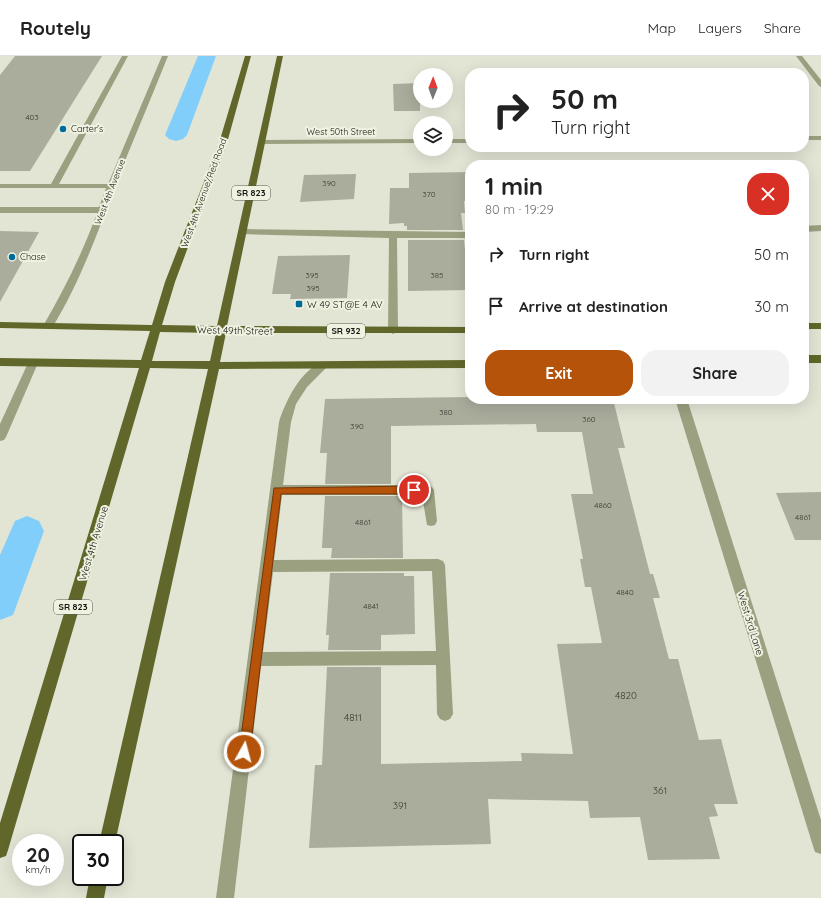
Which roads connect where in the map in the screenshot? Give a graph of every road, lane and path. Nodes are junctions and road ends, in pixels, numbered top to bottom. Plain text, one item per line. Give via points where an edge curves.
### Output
1 (125, 56) edge
2 (165, 56) edge
3 (248, 56) edge
4 (280, 56) edge
5 (799, 56) edge
6 (808, 68) edge
7 (809, 69) edge
8 (821, 85) edge
9 (809, 138) edge
10 (821, 138) edge
11 (413, 141) edge
12 (453, 141) edge
13 (465, 141) edge
14 (262, 142) junction
15 (0, 186) edge
16 (54, 186) junction
17 (111, 186) junction
18 (0, 210) edge
19 (102, 210) junction
20 (821, 228) edge
21 (809, 229) edge
22 (243, 232) junction
23 (393, 235) junction
24 (465, 235) edge
25 (0, 325) edge
26 (48, 326) junction
27 (809, 326) edge
28 (821, 326) edge
29 (157, 328) junction
30 (222, 330) junction
31 (465, 330) edge
32 (393, 331) junction
33 (809, 359) edge
34 (821, 359) edge
35 (0, 362) edge
36 (32, 363) junction
37 (465, 364) edge
38 (146, 365) junction
39 (214, 366) junction
40 (323, 366) junction
41 (683, 404) edge
42 (0, 437) edge
43 (277, 490) junction
44 (431, 521) dead end
45 (268, 566) junction
46 (443, 658) junction
47 (256, 659) junction
48 (446, 714) dead end
49 (109, 834) edge
50 (821, 846) edge
51 (0, 850) edge
52 (97, 886) edge
53 (95, 898) edge
54 (225, 898) edge

1 - 16 street
2 - 17 street, West 4th Avenue
3 - 29 main road, West 4th Avenue/Red Road / SR 823 via 223,143 170,282
4 - 14 main road, SR 823
5 - 6 street
7 - 8 street
9 - 10 street
11 - 14 street, West 50th Street
12 - 13 street
14 - 22 main road, SR 823
15 - 16 street
16 - 17 street
17 - 19 street, West 4th Avenue
18 - 19 street
19 - 26 street, West 4th Avenue via 67,293
20 - 21 street
22 - 23 street
22 - 30 main road, SR 823
23 - 24 street
23 - 32 street
25 - 26 main road, West 49th Street / SR 932
26 - 29 main road, West 49th Street / SR 932
27 - 28 main road
29 - 30 main road, West 49th Street / SR 932
29 - 38 main road, West 4th Avenue / SR 823
30 - 32 main road, West 49th Street / SR 932
30 - 39 main road, SR 823
31 - 32 main road, West 49th Street / SR 932
33 - 34 main road
35 - 36 main road
36 - 38 main road
36 - 42 street
37 - 40 main road
38 - 39 main road
38 - 51 main road, West 4th Avenue / SR 823
39 - 40 main road
39 - 49 main road, SR 823
40 - 43 street via 302,384 288,411
41 - 50 street, West 3rd Lane
43 - 44 street via 428,490
43 - 45 street
45 - 46 street via 438,565
45 - 47 street
46 - 47 street
46 - 48 street
47 - 54 street
52 - 53 main road

